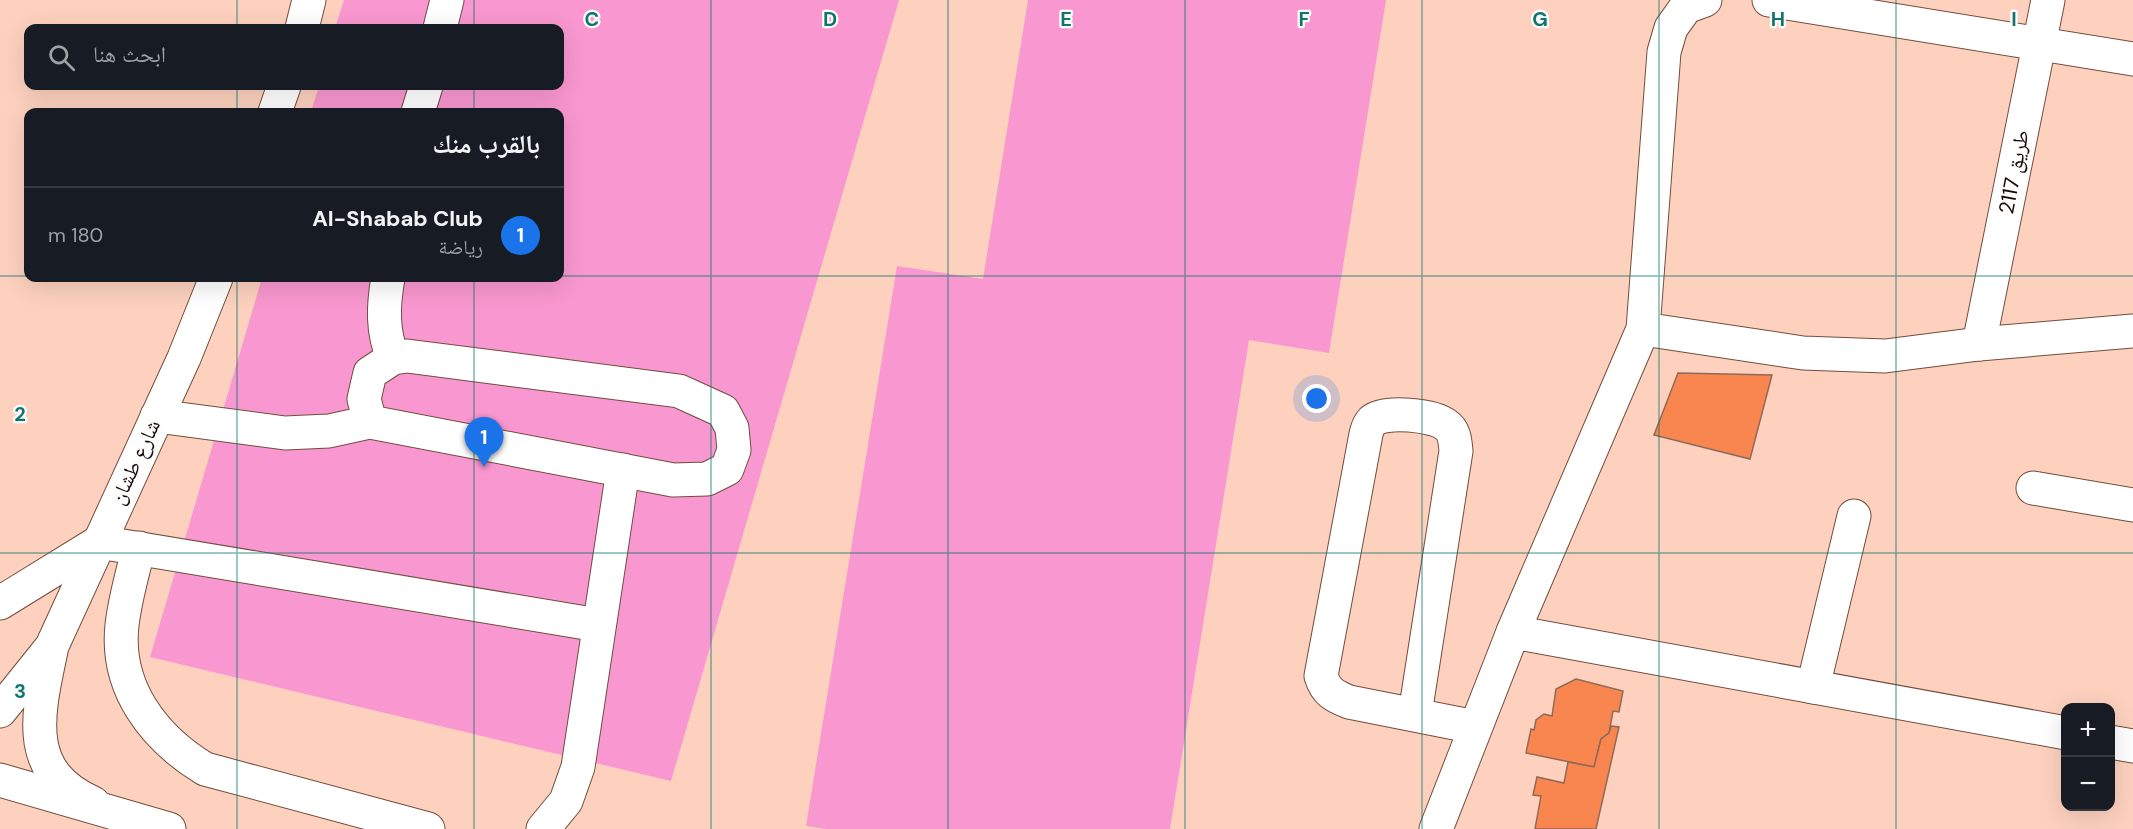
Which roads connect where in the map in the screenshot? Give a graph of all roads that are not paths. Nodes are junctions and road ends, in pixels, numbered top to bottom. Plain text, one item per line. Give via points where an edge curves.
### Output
1 (309, 0) edge
2 (447, 0) edge
3 (1705, 0) edge
4 (1769, 0) edge
5 (2048, 0) edge
6 (303, 24) edge
7 (441, 24) edge
8 (2040, 45) junction
9 (2133, 59) edge
10 (283, 90) edge
11 (425, 90) edge
12 (276, 108) edge
13 (419, 108) edge
14 (214, 282) edge
15 (388, 282) edge
16 (1643, 329) junction
17 (2133, 331) edge
18 (1979, 344) junction
19 (393, 358) junction
20 (157, 416) junction
21 (370, 422) junction
22 (624, 470) junction
23 (2033, 488) dead end
24 (2133, 505) edge
25 (1854, 516) dead end
26 (99, 542) junction
27 (139, 548) junction
28 (0, 603) edge
29 (598, 625) junction
30 (1513, 632) junction
31 (52, 646) junction
32 (1813, 687) junction
33 (0, 711) edge
34 (1415, 714) junction
35 (1475, 727) junction
36 (2061, 732) edge
37 (2115, 743) edge
38 (2133, 746) edge
39 (0, 780) edge
40 (126, 818) junction
41 (169, 829) edge
42 (428, 829) edge
43 (543, 829) edge
44 (1436, 829) edge

1 - 6 street
2 - 7 street
3 - 16 street via 1686,7 1671,28 1664,52
4 - 8 street
5 - 8 street, طريق 2117
8 - 9 street
8 - 18 street, طريق 2117
10 - 12 street
11 - 13 street
14 - 20 street, شارع طشان
15 - 19 street via 384,320
16 - 18 street via 1803,353 1885,356
16 - 30 street
17 - 18 street
19 - 21 street via 370,373 364,399
19 - 22 street via 408,356 679,391 723,411 732,428 734,450 727,469 707,479 673,480
20 - 21 street via 285,433 329,431
20 - 26 street, شارع طشان
21 - 22 street
22 - 29 street
23 - 24 street
25 - 32 street
26 - 27 street
26 - 28 street
26 - 31 street, شارع طشان
27 - 29 street
27 - 42 street via 121,627 122,657 129,685 158,734 205,769
29 - 43 street via 574,785 556,816
30 - 32 street
30 - 35 street
31 - 33 street
31 - 40 street via 39,739 45,759 56,779 75,795
32 - 36 street
34 - 34 street via 1456,451 1453,433 1446,424 1415,416 1382,416 1372,422 1365,434 1321,676 1332,695 1349,702
34 - 35 street
35 - 44 street
37 - 38 street
39 - 40 street
40 - 41 street

